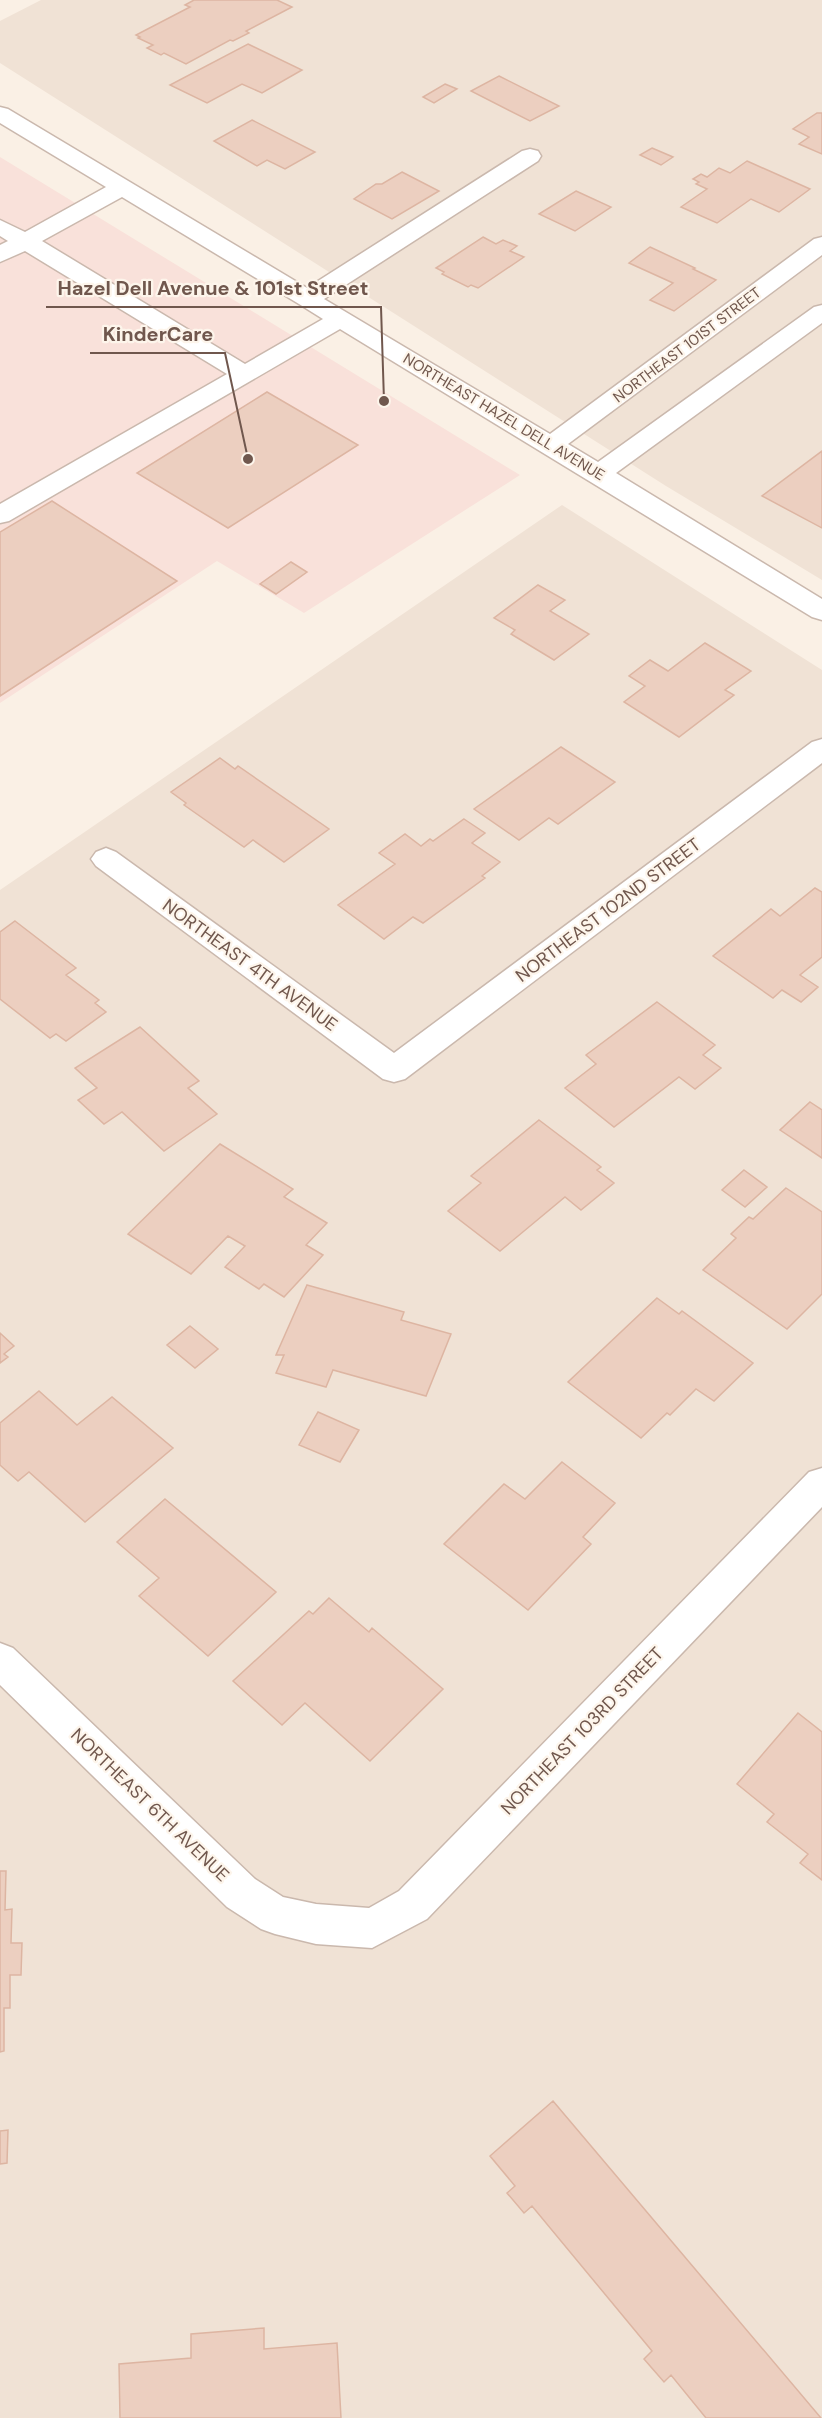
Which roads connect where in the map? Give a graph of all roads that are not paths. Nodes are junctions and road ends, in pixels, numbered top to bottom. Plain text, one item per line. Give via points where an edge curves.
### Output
1 (0, 114) edge
2 (530, 156) dead end
3 (122, 188) junction
4 (0, 227) edge
5 (25, 241) junction
6 (822, 244) edge
7 (0, 255) edge
8 (307, 299) junction
9 (822, 312) edge
10 (340, 319) junction
11 (245, 374) junction
12 (551, 445) junction
13 (599, 474) junction
14 (0, 515) edge
15 (822, 611) edge
16 (822, 749) edge
17 (106, 859) dead end
18 (394, 1070) joint
19 (821, 1485) edge
20 (0, 1660) edge
21 (316, 1924) joint

1 - 3 street, NORTHEAST HAZEL DELL AVENUE
2 - 8 street
3 - 5 street
3 - 8 street, NORTHEAST HAZEL DELL AVENUE
4 - 5 street
5 - 7 street
5 - 11 street
6 - 12 street, NORTHEAST 101ST STREET
8 - 10 street, NORTHEAST HAZEL DELL AVENUE
9 - 13 street
10 - 11 street
10 - 12 street, NORTHEAST HAZEL DELL AVENUE
11 - 14 street
12 - 13 street, NORTHEAST HAZEL DELL AVENUE
13 - 15 street, NORTHEAST HAZEL DELL AVENUE
16 - 18 street, NORTHEAST 102ND STREET
17 - 18 street, NORTHEAST 4TH AVENUE
19 - 21 street, NORTHEAST 103RD STREET via 413,1905 372,1929
20 - 21 street, NORTHEAST 6TH AVENUE via 241,1893 275,1915

